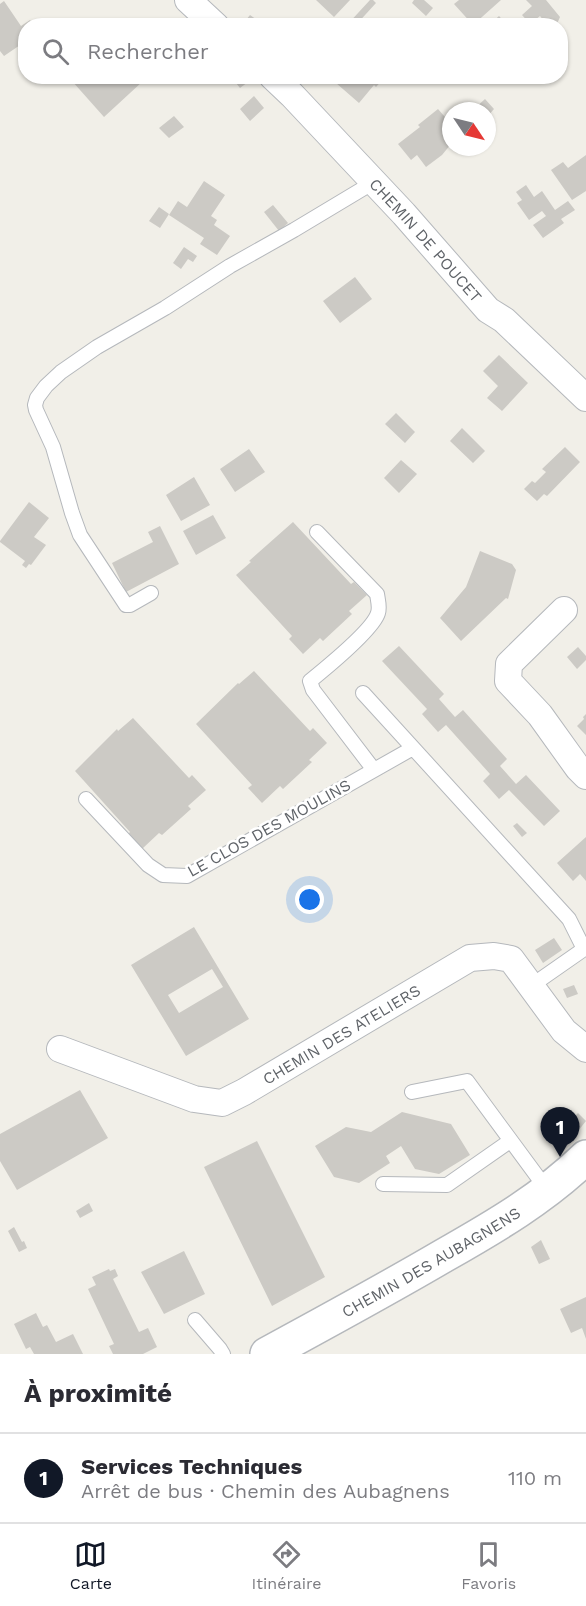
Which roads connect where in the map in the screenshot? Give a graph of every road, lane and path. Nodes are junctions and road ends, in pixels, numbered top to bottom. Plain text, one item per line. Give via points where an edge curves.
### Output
1 (188, 0) edge
2 (207, 18) edge
3 (280, 84) edge
4 (374, 182) junction
5 (586, 398) edge
6 (317, 532) dead end
7 (150, 593) dead end
8 (564, 610) dead end
9 (363, 693) dead end
10 (413, 748) junction
11 (374, 770) junction
12 (586, 776) edge
13 (86, 798) dead end
14 (585, 950) edge
15 (531, 986) junction
16 (60, 1049) dead end
17 (586, 1049) edge
18 (412, 1092) dead end
19 (510, 1141) junction
20 (585, 1161) edge
21 (383, 1184) dead end
22 (548, 1191) junction
23 (195, 1320) dead end
24 (223, 1354) edge
25 (267, 1354) edge

1 - 2 street
3 - 4 street, CHEMIN DE POUCET
4 - 5 street, CHEMIN DE POUCET via 488,310 504,320
4 - 7 lane via 97,347 61,372 37,398 36,410 54,447 80,535 126,605
6 - 11 lane via 377,594 378,613 371,626 310,681
8 - 12 street via 509,664 508,681 540,715
9 - 10 lane
10 - 11 lane, LE CLOS DES MOULINS
10 - 14 lane via 569,920
11 - 13 lane, LE CLOS DES MOULINS via 187,876 163,875 148,865
14 - 15 lane
15 - 16 street, CHEMIN DES ATELIERS via 511,959 470,958 222,1103 194,1099
15 - 17 street, CHEMIN DES ATELIERS via 564,1031
18 - 19 lane via 467,1081
19 - 21 lane via 447,1185
19 - 22 lane
20 - 22 street, CHEMIN DES AUBAGNENS
22 - 25 street, CHEMIN DES AUBAGNENS via 509,1218
23 - 24 lane

